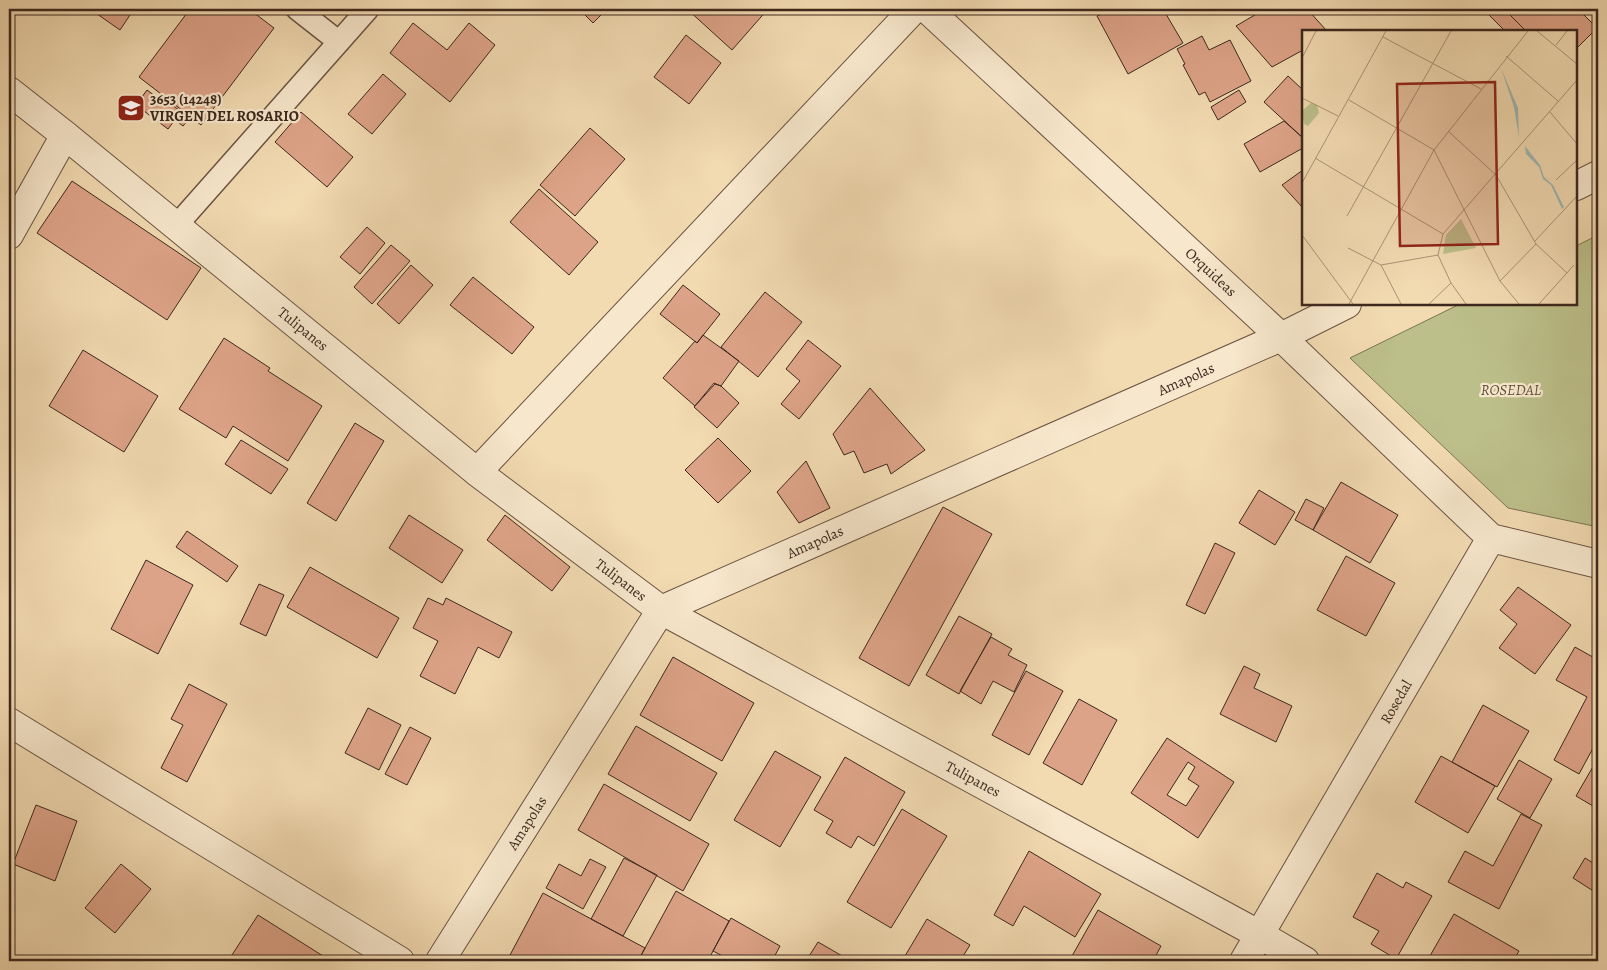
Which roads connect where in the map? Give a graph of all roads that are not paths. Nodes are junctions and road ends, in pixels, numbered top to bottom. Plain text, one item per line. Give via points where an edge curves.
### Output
1 (297, 9) edge
2 (368, 9) edge
3 (914, 9) edge
4 (927, 9) edge
5 (339, 42) junction
6 (9, 91) edge
7 (65, 135) junction
8 (1598, 175) edge
9 (1577, 186) edge
10 (176, 226) junction
11 (9, 235) edge
12 (1345, 305) edge
13 (1281, 338) junction
14 (477, 472) junction
15 (1491, 538) junction
16 (1598, 564) edge
17 (660, 610) junction
18 (9, 722) edge
19 (1260, 935) junction
20 (400, 961) edge
21 (440, 961) edge
22 (1244, 961) edge
23 (1305, 961) edge

1 - 5 lane
2 - 5 lane
3 - 14 street
4 - 13 street, Orquideas
5 - 10 lane
6 - 7 street, Tulipanes
7 - 10 street, Tulipanes
7 - 11 street
8 - 9 street
10 - 14 street, Tulipanes
12 - 13 street, Amapolas
13 - 15 street, Orquideas
13 - 17 street, Amapolas
14 - 17 street, Tulipanes
15 - 16 street
15 - 19 street, Rosedal
17 - 19 street, Tulipanes
17 - 21 street, Amapolas
18 - 20 street
19 - 22 street, Rosedal
19 - 23 street, Tulipanes

